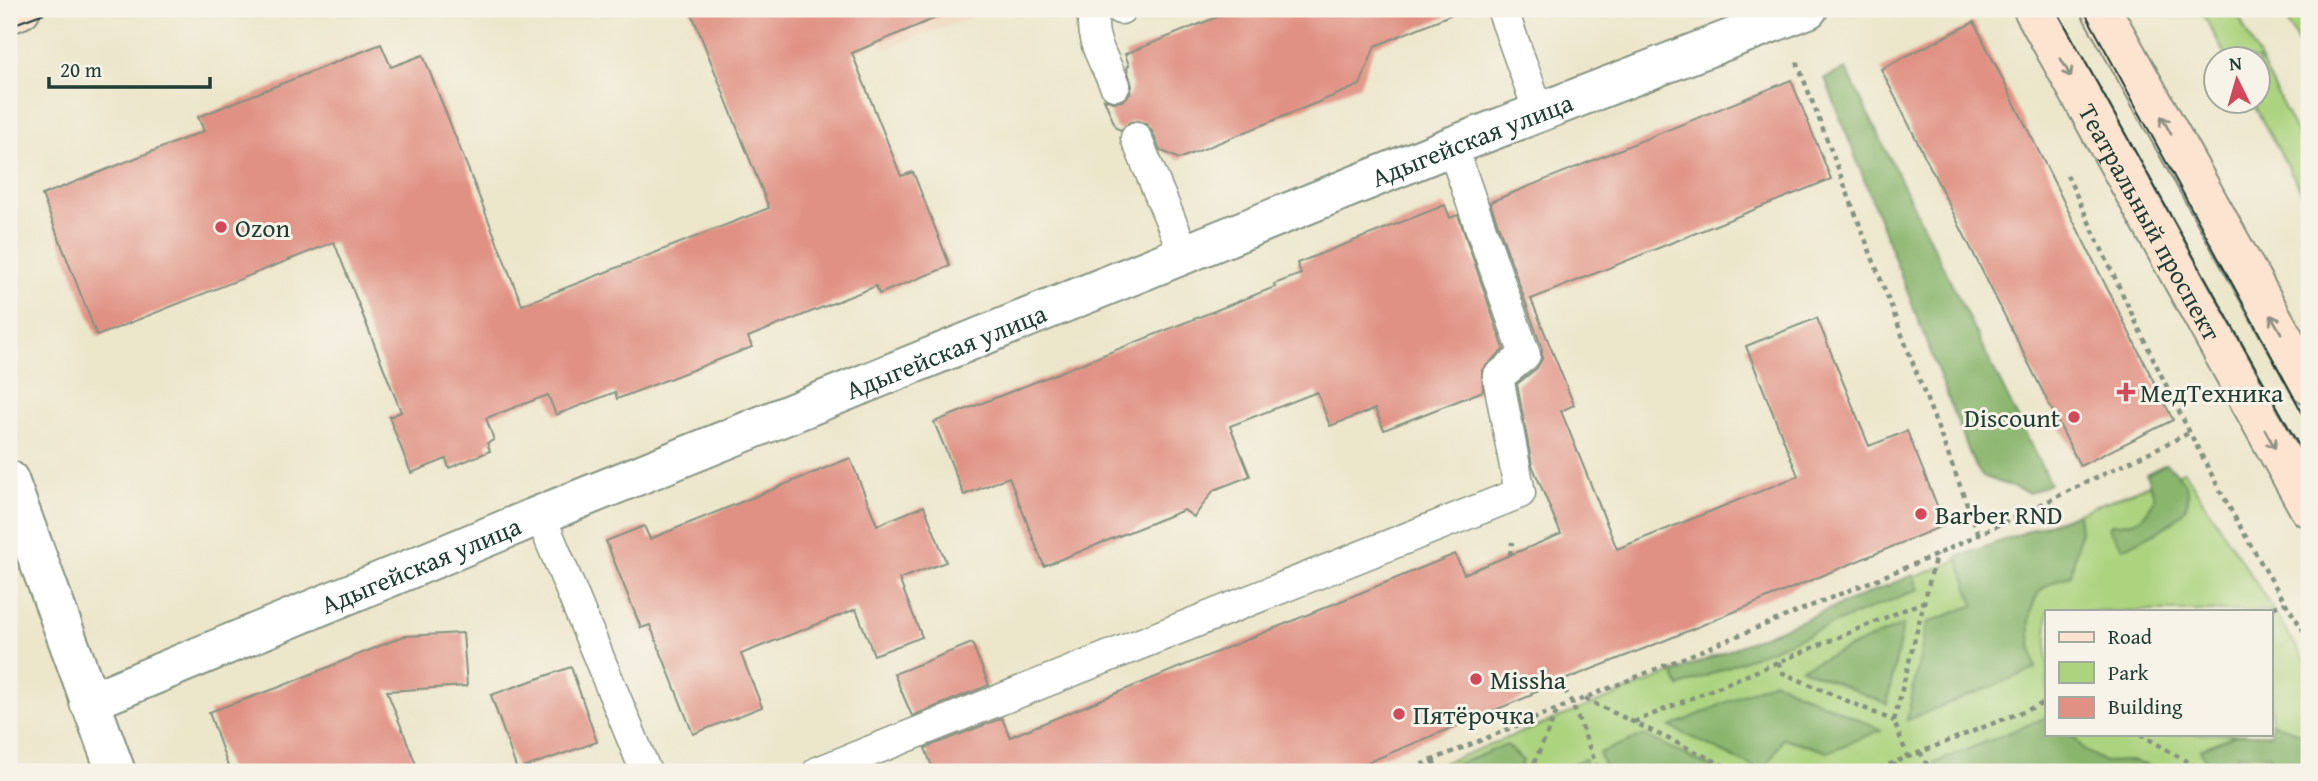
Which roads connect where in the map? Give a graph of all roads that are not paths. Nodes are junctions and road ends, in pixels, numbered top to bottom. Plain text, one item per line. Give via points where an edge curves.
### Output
1 (21, 9) edge
2 (1097, 9) edge
3 (1502, 9) edge
4 (2032, 9) edge
5 (2101, 9) edge
6 (9, 13) edge
7 (1794, 14) edge
8 (1115, 85) dead end
9 (1539, 111) junction
10 (1136, 138) dead end
11 (1452, 146) junction
12 (1185, 255) junction
13 (2309, 384) edge
14 (9, 480) edge
15 (2309, 508) edge
16 (540, 515) junction
17 (89, 702) junction
18 (116, 772) edge
19 (646, 772) edge
20 (818, 772) edge

1 - 6 main road
2 - 8 lane via 1094,33
3 - 9 lane
4 -> 15 main road, Театральный проспект
13 -> 5 main road
7 - 9 street, Адыгейская улица
9 - 11 street, Адыгейская улица
10 - 12 lane
11 - 12 street, Адыгейская улица
11 - 20 lane via 1525,355 1498,377 1520,494
12 - 16 street, Адыгейская улица
14 - 17 street
16 - 17 street, Адыгейская улица
16 - 19 lane
17 - 18 street

